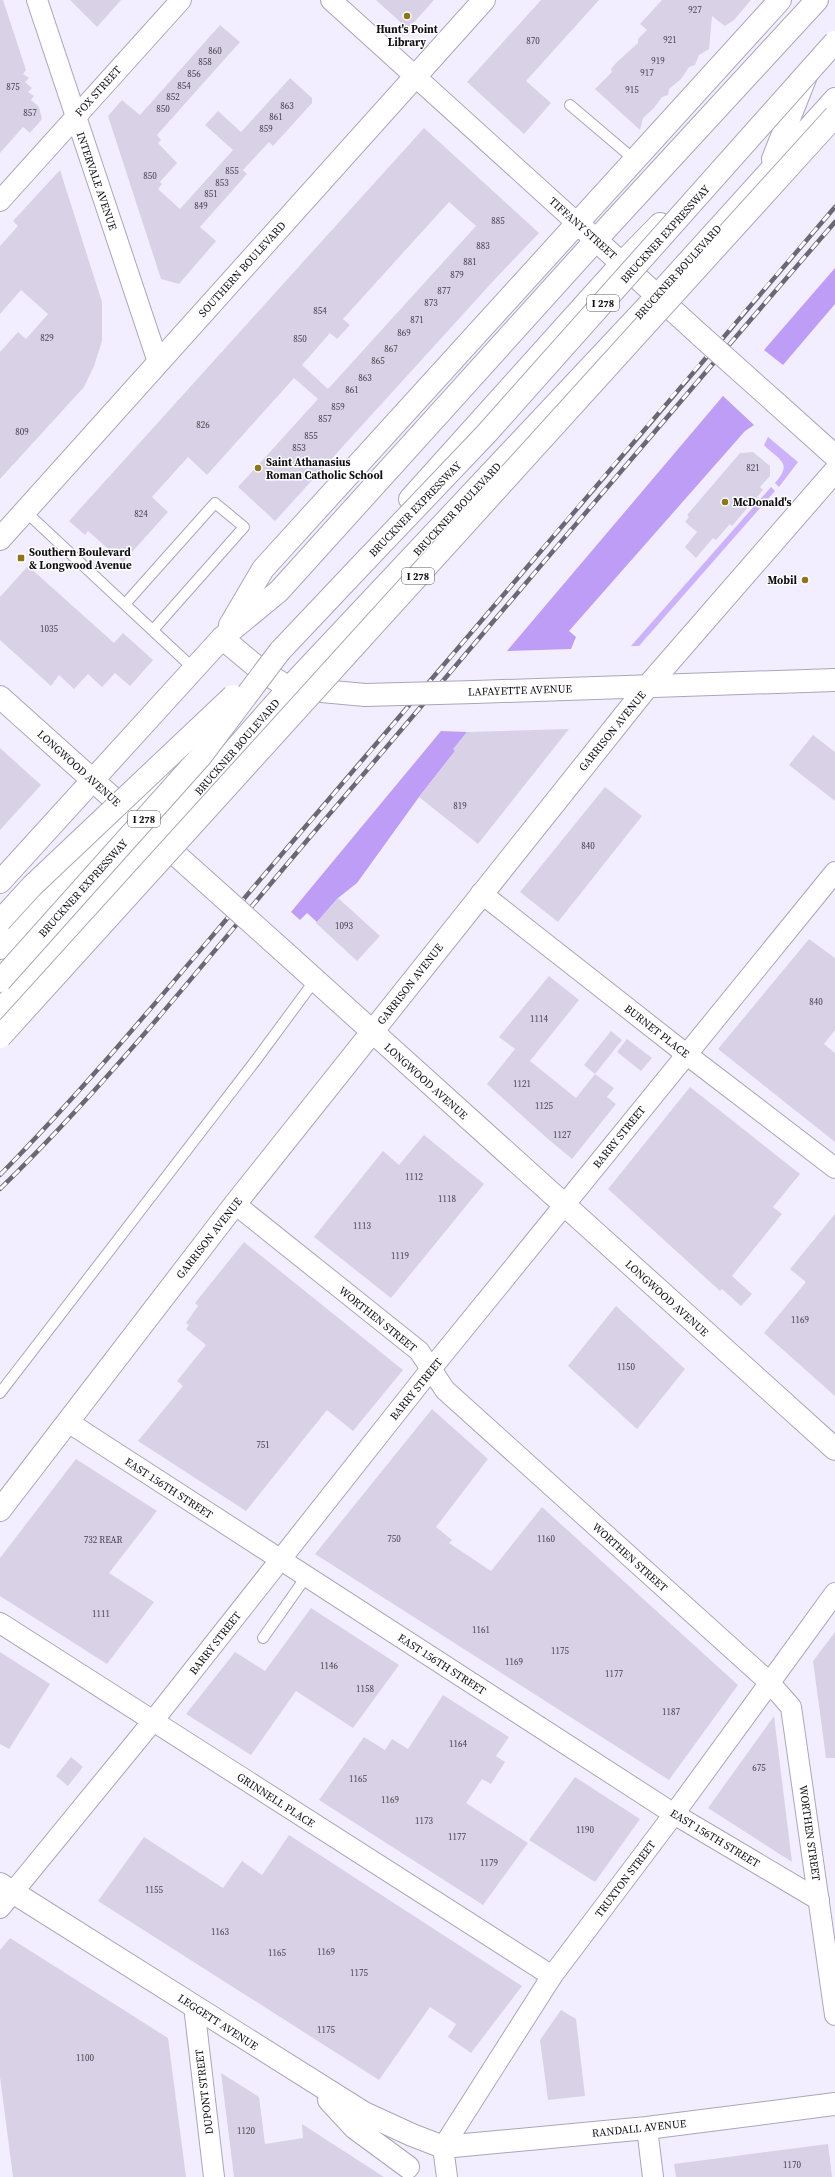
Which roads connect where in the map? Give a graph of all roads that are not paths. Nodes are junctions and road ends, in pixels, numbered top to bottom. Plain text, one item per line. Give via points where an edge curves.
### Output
1 (37, 0) edge
2 (181, 0) edge
3 (331, 0) edge
4 (484, 0) edge
5 (780, 0) edge
6 (817, 0) edge
7 (835, 43) edge
8 (808, 73) junction
9 (416, 77) junction
10 (835, 99) edge
11 (570, 105) dead end
12 (835, 116) edge
13 (75, 117) junction
14 (636, 161) junction
15 (768, 173) junction
16 (0, 200) edge
17 (578, 224) junction
18 (596, 240) junction
19 (622, 263) junction
20 (658, 296) junction
21 (158, 362) junction
22 (835, 456) edge
23 (835, 471) edge
24 (25, 511) junction
25 (0, 538) edge
26 (125, 604) junction
27 (153, 630) junction
28 (222, 638) junction
29 (280, 651) junction
30 (194, 668) junction
31 (258, 668) junction
32 (835, 680) edge
33 (647, 687) junction
34 (289, 688) junction
35 (0, 697) edge
36 (92, 780) junction
37 (130, 814) junction
38 (157, 838) junction
39 (835, 872) edge
40 (0, 882) edge
41 (481, 893) junction
42 (0, 921) edge
43 (0, 948) edge
44 (315, 980) junction
45 (0, 981) edge
46 (0, 1011) edge
47 (372, 1032) junction
48 (0, 1037) edge
49 (686, 1054) junction
50 (835, 1168) edge
51 (235, 1204) junction
52 (564, 1206) junction
53 (431, 1369) junction
54 (0, 1393) edge
55 (68, 1422) junction
56 (826, 1433) edge
57 (835, 1449) edge
58 (0, 1510) edge
59 (280, 1560) junction
60 (306, 1577) junction
61 (835, 1593) edge
62 (0, 1623) edge
63 (263, 1638) dead end
64 (769, 1682) junction
65 (153, 1721) junction
66 (674, 1814) junction
67 (4, 1895) edge
68 (819, 1900) junction
69 (829, 1924) edge
70 (552, 1976) junction
71 (194, 2006) junction
72 (835, 2015) edge
73 (314, 2083) junction
74 (835, 2104) edge
75 (647, 2128) junction
76 (443, 2146) junction
77 (409, 2172) edge
78 (214, 2177) edge
79 (447, 2177) edge
80 (653, 2177) edge

1 - 13 street, INTERVALE AVENUE
2 - 13 street, FOX STREET
3 - 9 street, TIFFANY STREET
4 - 9 main road, SOUTHERN BOULEVARD
5 - 14 main road
6 - 18 main road
7 - 8 main road
7 - 29 main road, BRUCKNER EXPRESSWAY / I 278, bridge via 488,433
8 - 15 main road
8 - 19 main road
9 - 17 street, TIFFANY STREET
9 - 21 main road, SOUTHERN BOULEVARD
10 - 15 main road, BRUCKNER BOULEVARD
11 - 14 lane
12 - 48 main road, I 278, bridge
13 - 16 street, FOX STREET
13 - 21 street, INTERVALE AVENUE
14 - 17 main road
15 - 20 main road, BRUCKNER BOULEVARD
17 - 18 main road, TIFFANY STREET
17 - 28 main road via 263,569
18 - 19 main road, TIFFANY STREET
18 - 28 main road via 279,591
19 - 20 main road, TIFFANY STREET
19 - 31 main road
20 - 22 main road, TIFFANY STREET, bridge
20 - 34 main road, BRUCKNER BOULEVARD
21 - 24 main road, SOUTHERN BOULEVARD
23 - 33 main road, GARRISON AVENUE
24 - 25 main road, SOUTHERN BOULEVARD
24 - 26 lane
26 - 27 lane
26 - 27 lane via 215,503 244,527
27 - 30 lane
28 - 30 main road
28 - 31 main road, LAFAYETTE AVENUE
29 - 42 main road, bridge via 32,886
29 - 45 main road, BRUCKNER EXPRESSWAY / I 278, bridge via 201,756
30 - 36 main road
31 - 34 main road, LAFAYETTE AVENUE
31 - 37 main road
32 - 33 main road, LAFAYETTE AVENUE
33 - 34 main road, LAFAYETTE AVENUE, bridge via 365,695
33 - 41 main road, GARRISON AVENUE
34 - 38 main road, BRUCKNER BOULEVARD
35 - 36 main road, LONGWOOD AVENUE
36 - 37 main road, LONGWOOD AVENUE
36 - 40 main road
37 - 38 main road, LONGWOOD AVENUE
37 - 43 main road via 60,882
38 - 44 main road, LONGWOOD AVENUE, bridge
38 - 46 main road, BRUCKNER BOULEVARD via 93,905
39 - 49 street, BARRY STREET
41 - 47 main road, GARRISON AVENUE
41 - 49 street, BURNET PLACE
44 - 47 main road, LONGWOOD AVENUE
44 - 54 lane
47 - 51 main road, GARRISON AVENUE
47 - 52 main road, LONGWOOD AVENUE
49 - 50 street, BURNET PLACE
49 - 52 street, BARRY STREET
51 - 53 street, WORTHEN STREET via 419,1351
51 - 55 main road, GARRISON AVENUE
52 - 53 street, BARRY STREET
52 - 56 main road, LONGWOOD AVENUE
53 - 59 street, BARRY STREET
53 - 64 street, WORTHEN STREET via 445,1390
55 - 58 main road, GARRISON AVENUE
55 - 59 street, EAST 156TH STREET
56 - 57 main road, LONGWOOD AVENUE
59 - 60 street, EAST 156TH STREET
59 - 65 street, BARRY STREET
60 - 63 lane
60 - 66 street, EAST 156TH STREET
61 - 64 street, TRUXTON STREET
62 - 65 street, GRINNELL PLACE
64 - 66 street, TRUXTON STREET
64 - 68 street, WORTHEN STREET via 791,1707
65 - 67 street, BARRY STREET
65 - 70 street, GRINNELL PLACE
66 - 68 street, EAST 156TH STREET
66 - 70 street, TRUXTON STREET
67 - 71 main road, LEGGETT AVENUE
68 - 69 street, WORTHEN STREET
69 - 72 street, WORTHEN STREET
70 - 76 street, TRUXTON STREET
71 - 73 main road, LEGGETT AVENUE
71 - 78 street, DUPONT STREET
73 - 76 main road, LEGGETT AVENUE via 364,2113
73 - 77 main road via 355,2128
74 - 75 main road, RANDALL AVENUE
75 - 76 main road, RANDALL AVENUE
75 - 80 street
76 - 79 street

